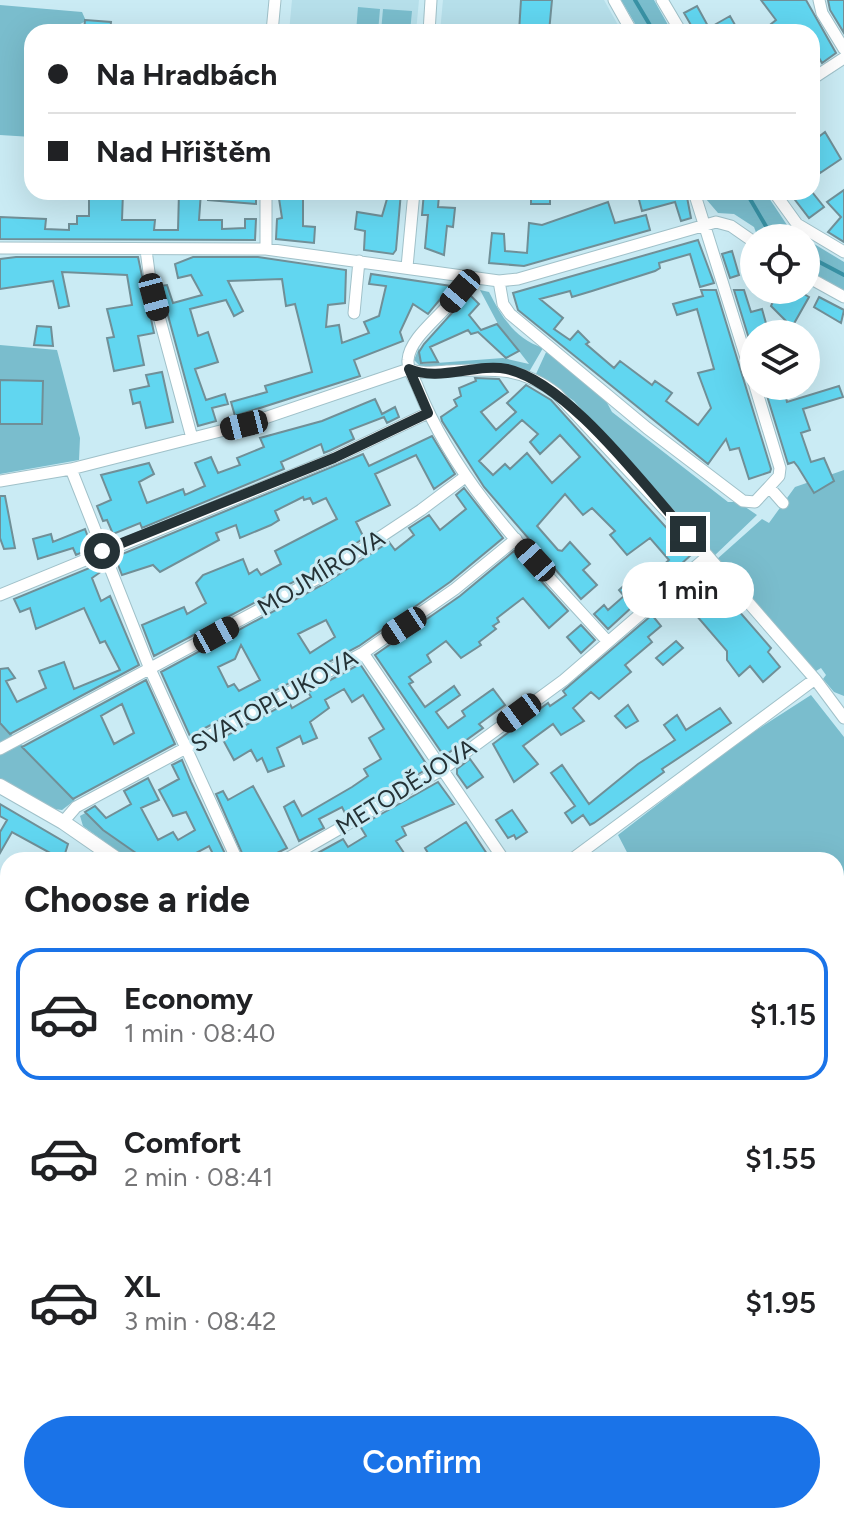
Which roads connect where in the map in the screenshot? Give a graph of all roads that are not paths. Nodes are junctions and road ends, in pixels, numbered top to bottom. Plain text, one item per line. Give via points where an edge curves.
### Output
1 (275, 0) edge
2 (431, 0) edge
3 (614, 0) edge
4 (662, 0) edge
5 (819, 0) edge
6 (273, 24) edge
7 (430, 24) edge
8 (628, 24) edge
9 (676, 24) edge
10 (844, 49) edge
11 (844, 58) edge
12 (820, 74) edge
13 (266, 200) edge
14 (413, 200) edge
15 (697, 200) edge
16 (780, 200) edge
17 (705, 225) junction
18 (740, 232) edge
19 (0, 248) edge
20 (266, 249) junction
21 (146, 250) junction
22 (844, 252) edge
23 (359, 261) junction
24 (407, 267) junction
25 (466, 276) junction
26 (499, 281) junction
27 (820, 284) edge
28 (844, 297) edge
29 (354, 313) dead end
30 (740, 339) edge
31 (409, 369) junction
32 (759, 400) edge
33 (428, 413) junction
34 (192, 438) junction
35 (71, 469) junction
36 (465, 477) junction
37 (0, 481) edge
38 (769, 487) junction
39 (783, 503) dead end
40 (516, 539) junction
41 (102, 551) junction
42 (708, 556) junction
43 (0, 595) edge
44 (608, 642) junction
45 (363, 653) junction
46 (150, 669) junction
47 (815, 679) junction
48 (844, 718) edge
49 (0, 749) edge
50 (185, 750) junction
51 (443, 769) junction
52 (0, 786) edge
53 (63, 822) junction
54 (106, 852) edge
55 (233, 852) edge
56 (299, 852) edge
57 (499, 852) edge
58 (582, 852) edge

1 - 6 street
2 - 7 street
3 - 8 street
4 - 9 street
5 - 10 street
11 - 12 street
13 - 20 street
14 - 24 street
15 - 17 street
16 - 22 street via 797,224
17 - 18 street via 726,223
17 - 26 street
17 - 30 street
19 - 21 street
20 - 21 street
20 - 23 street
21 - 34 street
23 - 24 street
23 - 29 street
24 - 25 street
25 - 26 street
25 - 31 street via 460,291 412,348
26 - 38 street via 510,314 647,428 743,501 755,502
27 - 28 street
31 - 33 street
31 - 34 street
31 - 42 street via 427,373 503,368 538,380 585,421
32 - 38 street via 780,468
33 - 36 street
33 - 41 street via 334,458
34 - 35 street
35 - 37 street
35 - 41 street
36 - 40 street
36 - 46 street, MOJMÍROVA via 320,577
38 - 39 street
40 - 44 street
40 - 45 street, SVATOPLUKOVA
41 - 43 street
41 - 46 street
42 - 44 street, METODĚJOVA
42 - 47 street
44 - 51 street, METODĚJOVA
45 - 50 street, SVATOPLUKOVA
45 - 51 street
46 - 49 street, MOJMÍROVA
46 - 50 street
47 - 48 street
47 - 58 street
50 - 53 street, SVATOPLUKOVA via 76,807
50 - 55 street
51 - 56 street, METODĚJOVA
51 - 57 street
52 - 53 street
53 - 54 street

